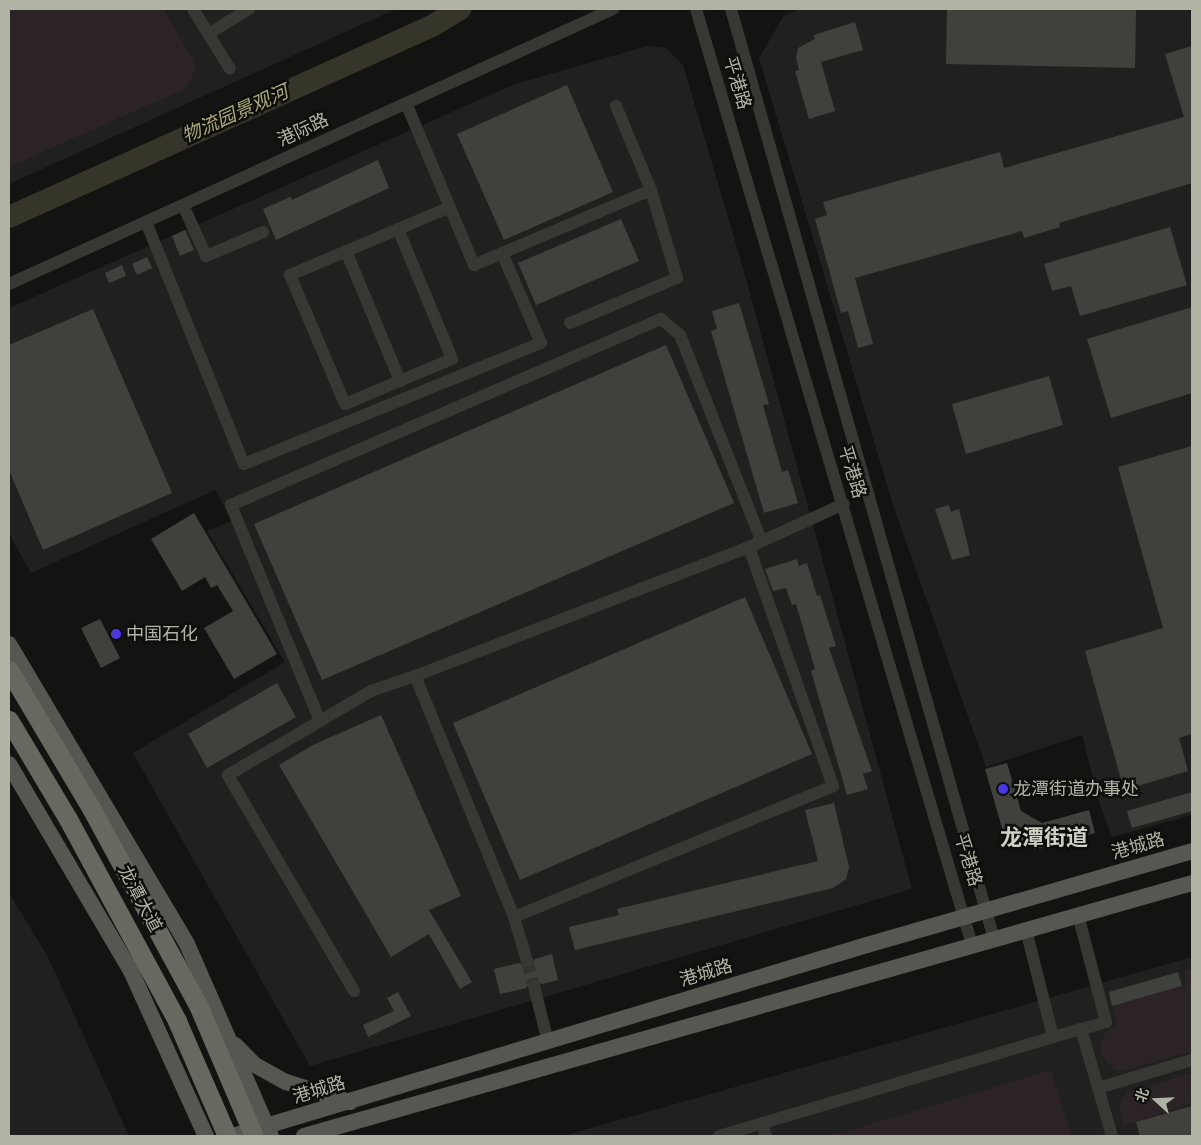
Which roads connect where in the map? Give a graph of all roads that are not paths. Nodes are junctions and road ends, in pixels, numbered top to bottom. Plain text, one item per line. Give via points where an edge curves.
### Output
1 (193, 9) edge
2 (249, 9) edge
3 (613, 9) edge
4 (696, 9) edge
5 (731, 9) edge
6 (208, 34) junction
7 (230, 69) dead end
8 (406, 103) junction
9 (616, 106) dead end
10 (651, 190) junction
11 (182, 205) junction
12 (450, 207) junction
13 (146, 222) junction
14 (398, 229) junction
15 (263, 232) dead end
16 (346, 251) junction
17 (502, 253) junction
18 (9, 284) edge
19 (570, 324) dead end
20 (400, 381) junction
21 (844, 504) junction
22 (755, 543) junction
23 (9, 644) edge
24 (9, 670) edge
25 (415, 676) junction
26 (9, 720) edge
27 (320, 721) junction
28 (9, 764) edge
29 (1192, 851) edge
30 (1192, 883) edge
31 (988, 910) junction
32 (1078, 915) junction
33 (966, 916) junction
34 (514, 917) junction
35 (1026, 930) junction
36 (994, 939) junction
37 (972, 945) junction
38 (527, 960) tunnel mouth
39 (534, 986) tunnel mouth
40 (354, 991) dead end
41 (1081, 1029) junction
42 (228, 1038) junction
43 (1053, 1038) junction
44 (548, 1042) junction
45 (1192, 1060) edge
46 (1098, 1088) junction
47 (350, 1102) junction
48 (358, 1121) junction
49 (762, 1123) junction
50 (264, 1133) edge
51 (206, 1136) edge
52 (227, 1136) edge
53 (233, 1136) edge
54 (304, 1136) edge
55 (349, 1136) edge
56 (719, 1136) edge
57 (766, 1136) edge
58 (1112, 1136) edge

1 - 6 street
2 - 6 street
3 - 8 street, 港际路
4 - 21 street, 平港路
5 - 31 street, 平港路
6 - 7 street
8 - 11 street, 港际路
8 - 12 street
9 - 10 street
10 - 17 street
10 - 19 street via 677,278
11 - 13 street, 港际路
11 - 15 street via 206,256
12 - 14 street
12 - 17 street via 474,265
13 - 17 street via 244,464 541,342
13 - 18 street, 港际路
14 - 16 street
14 - 20 street via 452,359
16 - 20 street
16 - 20 street via 290,275 345,404
21 - 22 street
21 - 33 street, 平港路
22 - 25 street
22 - 27 street via 680,335 661,319 231,505
22 - 34 street via 832,786
23 - 42 main road via 187,944
24 - 50 highway, 龙潭大道, bridge via 91,808
25 - 27 street via 371,692
25 - 34 street
26 - 52 highway, 龙潭大道 via 68,819 177,1021
27 - 40 street via 228,774
28 - 51 main road via 131,971
29 - 31 main road, 港城路
30 - 32 main road
31 - 33 main road, 港城路
31 - 36 street, 平港路
32 - 35 main road
32 - 41 street via 1106,1022
33 - 37 street, 平港路
33 - 44 main road, 港城路
34 - 38 street
35 - 36 main road
35 - 43 street
36 - 37 main road
37 - 48 main road
39 - 44 street
41 - 43 street
41 - 46 street
42 - 47 main road via 255,1065 286,1082
42 - 50 main road
43 - 49 street
44 - 47 main road, 港城路
45 - 46 street
46 - 58 street
47 - 50 main road, 港城路
48 - 54 main road
48 - 55 main road
49 - 56 street
49 - 57 street
50 - 53 main road, 港城路

